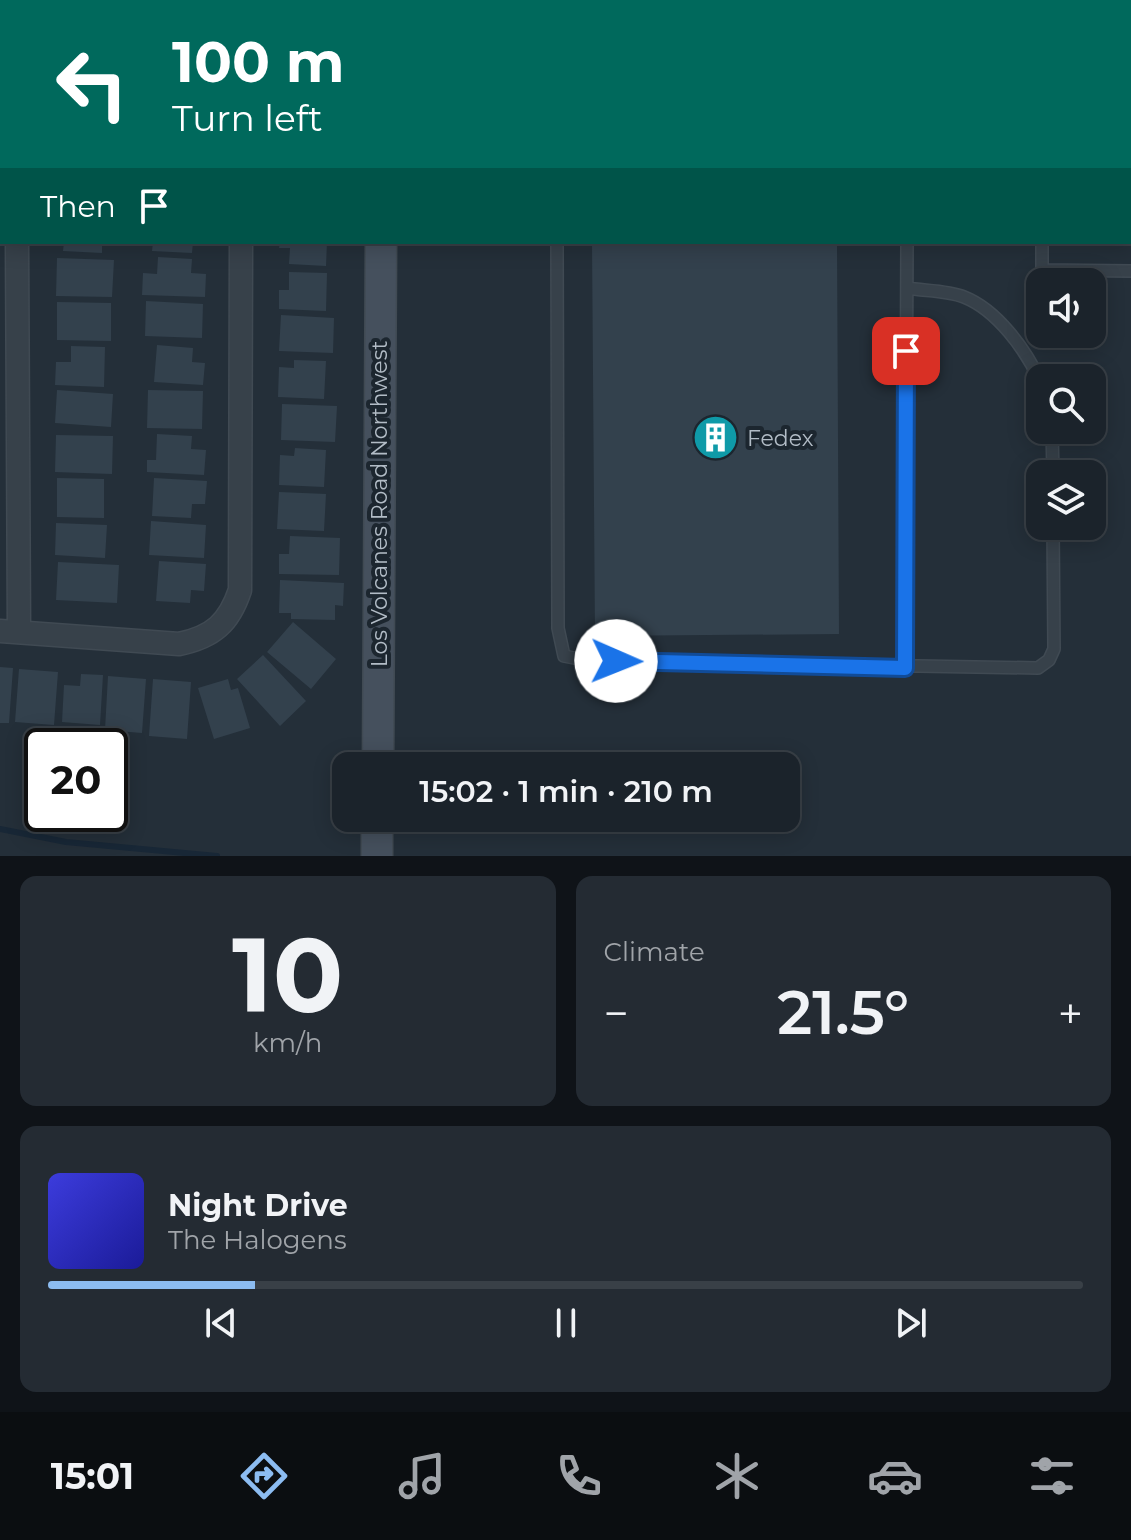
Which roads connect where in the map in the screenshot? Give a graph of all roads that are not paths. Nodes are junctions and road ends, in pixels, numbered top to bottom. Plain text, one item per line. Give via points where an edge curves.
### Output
1 (17, 244) edge
2 (241, 244) edge
3 (381, 244) edge
4 (557, 244) edge
5 (907, 244) edge
6 (1042, 244) edge
7 (1131, 271) edge
8 (907, 288) junction
9 (1032, 364) edge
10 (1053, 540) edge
11 (9, 632) edge
12 (905, 668) junction
13 (378, 752) edge
14 (377, 832) edge
15 (377, 856) edge

1 - 11 street
2 - 11 street via 240,590 232,614 216,631 179,644
3 - 13 street, Los Volcanes Road Northwest
4 - 12 lane via 558,628 564,656
5 - 8 lane
6 - 7 lane via 1042,270
8 - 9 lane via 964,297 998,322
8 - 12 lane
10 - 12 lane via 1054,649 1049,660 1038,668
14 - 15 street

